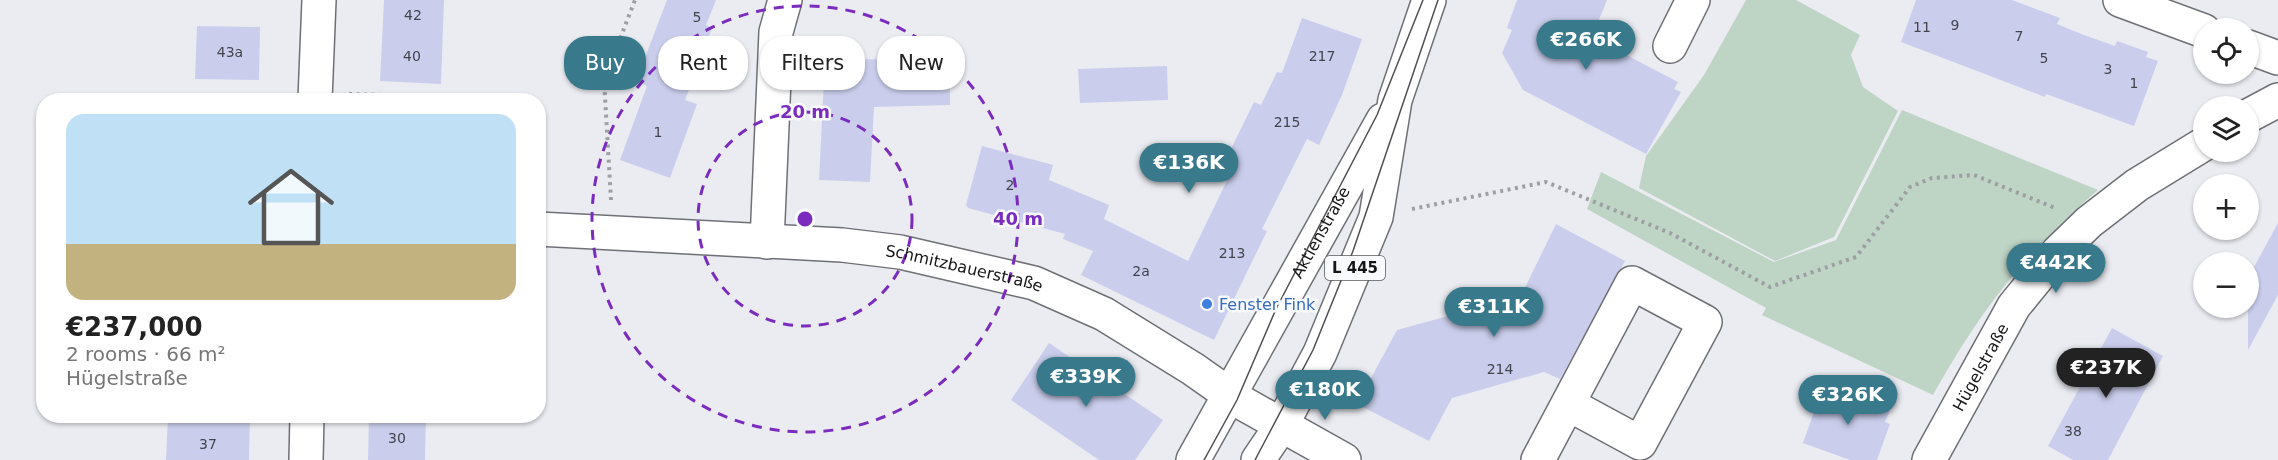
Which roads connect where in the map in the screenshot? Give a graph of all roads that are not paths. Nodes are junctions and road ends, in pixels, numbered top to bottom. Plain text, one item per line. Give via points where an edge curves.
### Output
1 (319, 0) edge
2 (785, 0) edge
3 (1429, 0) edge
4 (1693, 0) edge
5 (2120, 0) edge
6 (2193, 27) edge
7 (1670, 46) dead end
8 (2259, 52) edge
9 (2278, 58) edge
10 (315, 93) edge
11 (1395, 100) junction
12 (2278, 100) edge
13 (2259, 110) edge
14 (2193, 151) edge
15 (546, 230) edge
16 (767, 242) junction
17 (1230, 395) junction
18 (1568, 404) junction
19 (307, 423) edge
20 (1281, 426) junction
21 (306, 460) edge
22 (1193, 460) edge
23 (1258, 460) edge
24 (1344, 460) edge
25 (1538, 460) edge
26 (1929, 460) edge

1 - 10 street
2 - 16 street via 777,32
3 - 11 street, Aktienstraße / L 445
4 - 7 street
5 - 6 street
8 - 9 street
11 - 17 street, Aktienstraße / L 445
11 - 20 street, Aktienstraße / L 445 via 1376,217 1320,353
12 - 13 street
14 - 26 street, Hügelstraße via 2137,185 2058,252 2014,306
15 - 16 street, Schmitzbauerstraße
16 - 17 street, Schmitzbauerstraße via 900,252 1034,283 1104,314
17 - 20 street, Schmitzbauerstraße
17 - 22 street, Aktienstraße / L 445
18 - 18 street via 1632,283 1705,322 1640,443
18 - 25 street
19 - 21 street
20 - 23 street, Aktienstraße / L 445
20 - 24 street, Schmitzbauerstraße

